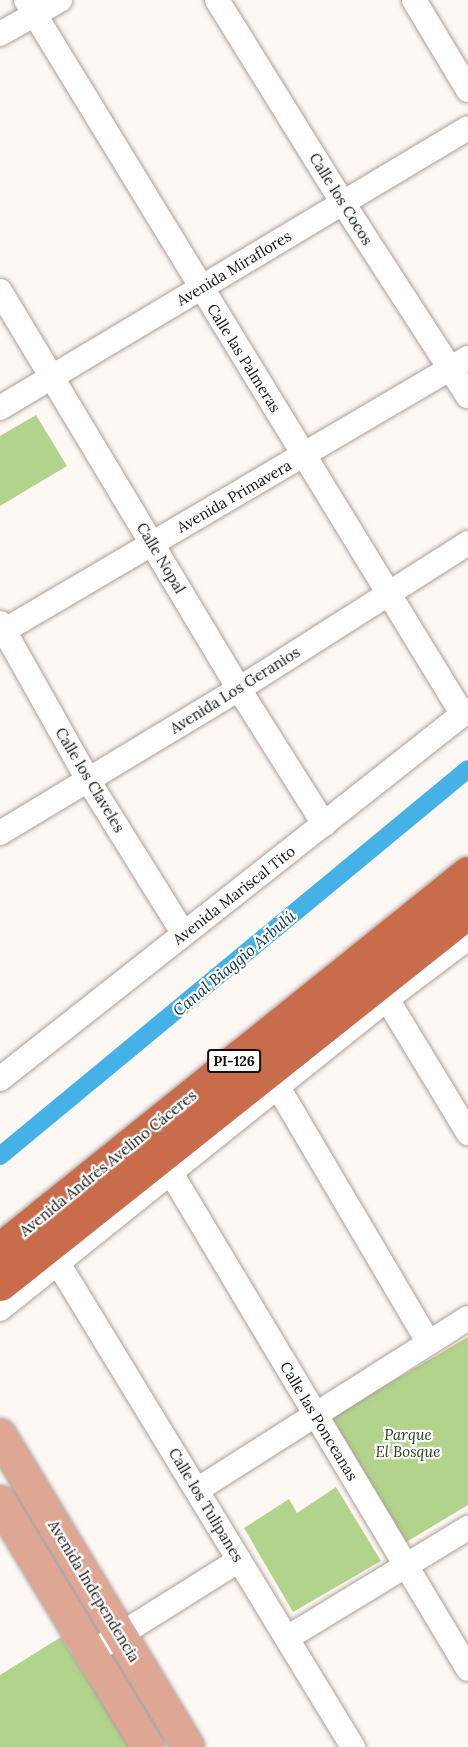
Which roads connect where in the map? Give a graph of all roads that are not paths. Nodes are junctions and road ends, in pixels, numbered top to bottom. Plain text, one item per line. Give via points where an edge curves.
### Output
1 (60, 0) edge
2 (217, 0) edge
3 (414, 0) edge
4 (31, 7) edge
5 (0, 34) edge
6 (468, 90) edge
7 (468, 128) edge
8 (343, 203) junction
9 (200, 288) junction
10 (0, 291) edge
11 (459, 363) edge
12 (52, 377) junction
13 (468, 396) edge
14 (0, 408) edge
15 (304, 455) junction
16 (468, 543) edge
17 (152, 544) junction
18 (389, 593) junction
19 (2, 629) edge
20 (239, 689) junction
21 (465, 713) edge
22 (88, 780) junction
23 (324, 824) junction
24 (0, 833) edge
25 (468, 873) edge
26 (468, 912) edge
27 (184, 934) junction
28 (468, 938) edge
29 (387, 999) junction
30 (0, 1079) edge
31 (278, 1087) junction
32 (468, 1133) edge
33 (171, 1173) junction
34 (0, 1249) edge
35 (58, 1263) junction
36 (0, 1284) edge
37 (0, 1309) edge
38 (468, 1318) edge
39 (429, 1343) junction
40 (316, 1415) junction
41 (0, 1435) edge
42 (197, 1490) junction
43 (0, 1502) edge
44 (468, 1527) edge
45 (239, 1560) junction
46 (406, 1565) junction
47 (121, 1635) junction
48 (287, 1638) junction
49 (91, 1653) junction
50 (468, 1669) edge
51 (148, 1747) edge
52 (188, 1747) edge
53 (353, 1747) edge

1 - 4 street
2 - 8 street, Calle los Cocos
3 - 6 street
4 - 5 street
4 - 9 street, Calle las Palmeras
7 - 8 street, Avenida Miraflores
8 - 9 street, Avenida Miraflores
8 - 11 street, Calle los Cocos
9 - 12 street, Avenida Miraflores
9 - 15 street, Calle las Palmeras
10 - 12 street, Calle Nopal
11 - 13 street, Calle los Cocos
11 - 15 street, Avenida Primavera
12 - 14 street, Avenida Miraflores
12 - 17 street, Calle Nopal
15 - 17 street, Avenida Primavera
15 - 18 street, Calle las Palmeras
16 - 18 street, Avenida Los Geranios
17 - 19 street, Avenida Primavera
17 - 20 street, Calle Nopal
18 - 20 street, Avenida Los Geranios
18 - 21 street, Calle las Palmeras
19 - 22 street, Calle los Claveles
20 - 22 street, Avenida Los Geranios
20 - 23 street, Calle Nopal
21 - 23 street, Avenida Mariscal Tito
22 - 24 street, Avenida Los Geranios
22 - 27 street, Calle los Claveles
23 - 27 street, Avenida Mariscal Tito
25 - 34 highway, Avenida Andrés Avelino Cáceres / PI-126
26 - 36 highway, Avenida Andrés Avelino Cáceres / PI-126
27 - 30 street, Avenida Mariscal Tito
28 - 29 street
29 - 31 street
29 - 32 street
31 - 33 street
31 - 39 street
33 - 35 street
33 - 40 street, Calle las Ponceanas
35 - 37 street
35 - 42 street, Calle los Tulipanes
38 - 39 street
39 - 40 street
40 - 42 street
40 - 46 street, Calle las Ponceanas
41 - 47 main road, Avenida Independencia
42 - 45 street, Calle los Tulipanes
43 - 49 main road
44 - 46 street
45 - 47 street
45 - 48 street, Calle los Tulipanes
46 - 48 street
46 - 50 street, Calle las Ponceanas
47 - 49 street
47 - 52 main road, Avenida Independencia
48 - 53 street, Calle los Tulipanes
49 - 51 main road

